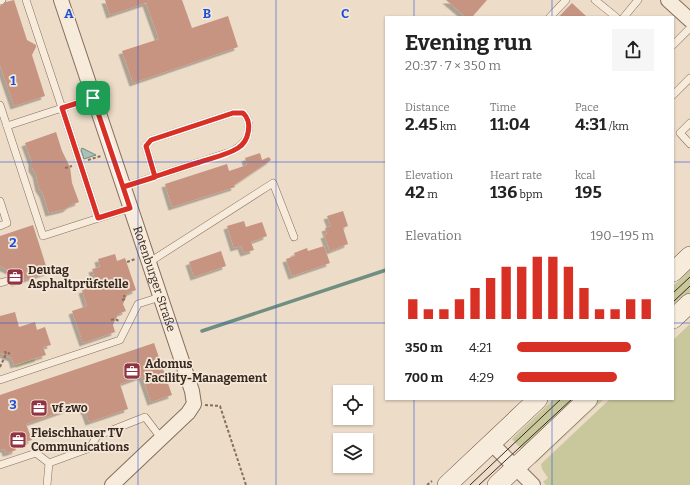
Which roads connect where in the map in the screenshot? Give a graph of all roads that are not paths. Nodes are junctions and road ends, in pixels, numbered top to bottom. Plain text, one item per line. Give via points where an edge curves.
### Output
1 (26, 0) edge
2 (61, 0) edge
3 (566, 0) edge
4 (595, 0) edge
5 (638, 0) edge
6 (668, 0) edge
7 (551, 16) edge
8 (615, 16) edge
9 (625, 16) edge
10 (690, 20) edge
11 (690, 28) edge
12 (674, 44) edge
13 (690, 78) edge
14 (674, 94) edge
15 (93, 98) junction
16 (0, 106) edge
17 (62, 108) junction
18 (690, 123) edge
19 (7, 126) junction
20 (690, 144) edge
21 (155, 177) junction
22 (123, 187) junction
23 (0, 201) edge
24 (130, 208) junction
25 (98, 218) junction
26 (0, 226) edge
27 (294, 237) dead end
28 (690, 256) edge
29 (148, 263) junction
30 (674, 271) edge
31 (160, 297) junction
32 (690, 303) edge
33 (674, 318) edge
34 (0, 380) edge
35 (537, 400) edge
36 (587, 400) edge
37 (161, 438) junction
38 (491, 443) junction
39 (49, 463) junction
40 (0, 465) edge
41 (516, 467) junction
42 (47, 485) edge
43 (112, 485) edge
44 (447, 485) edge
45 (497, 485) edge
46 (533, 485) edge

1 - 17 lane
2 - 15 street, Rotenburger Straße
3 - 7 lane
4 - 8 lane
5 - 9 lane
6 - 10 street
11 - 12 lane
13 - 14 lane
15 - 17 lane
15 - 22 street, Rotenburger Straße
16 - 19 lane
17 - 19 lane
17 - 25 lane
18 - 20 lane via 680,133
19 - 25 lane via 43,236
21 - 21 lane via 238,148 248,133 246,116 243,113 233,113 151,140 146,146
21 - 22 lane
22 - 24 street, Rotenburger Straße
23 - 26 lane via 7,223
24 - 25 lane
24 - 29 street, Rotenburger Straße
27 - 29 lane via 273,183
28 - 30 main road
29 - 31 street, Rotenburger Straße
31 - 34 lane via 138,304 120,340
31 - 37 street, Rotenburger Straße via 192,391 194,404
32 - 33 main road
35 - 38 main road
36 - 41 main road
37 - 39 lane via 145,417 97,436 90,448
37 - 43 street, Rotenburger Straße
38 - 41 street
38 - 44 main road
39 - 40 lane via 36,453
39 - 42 lane
41 - 45 main road
41 - 46 street

